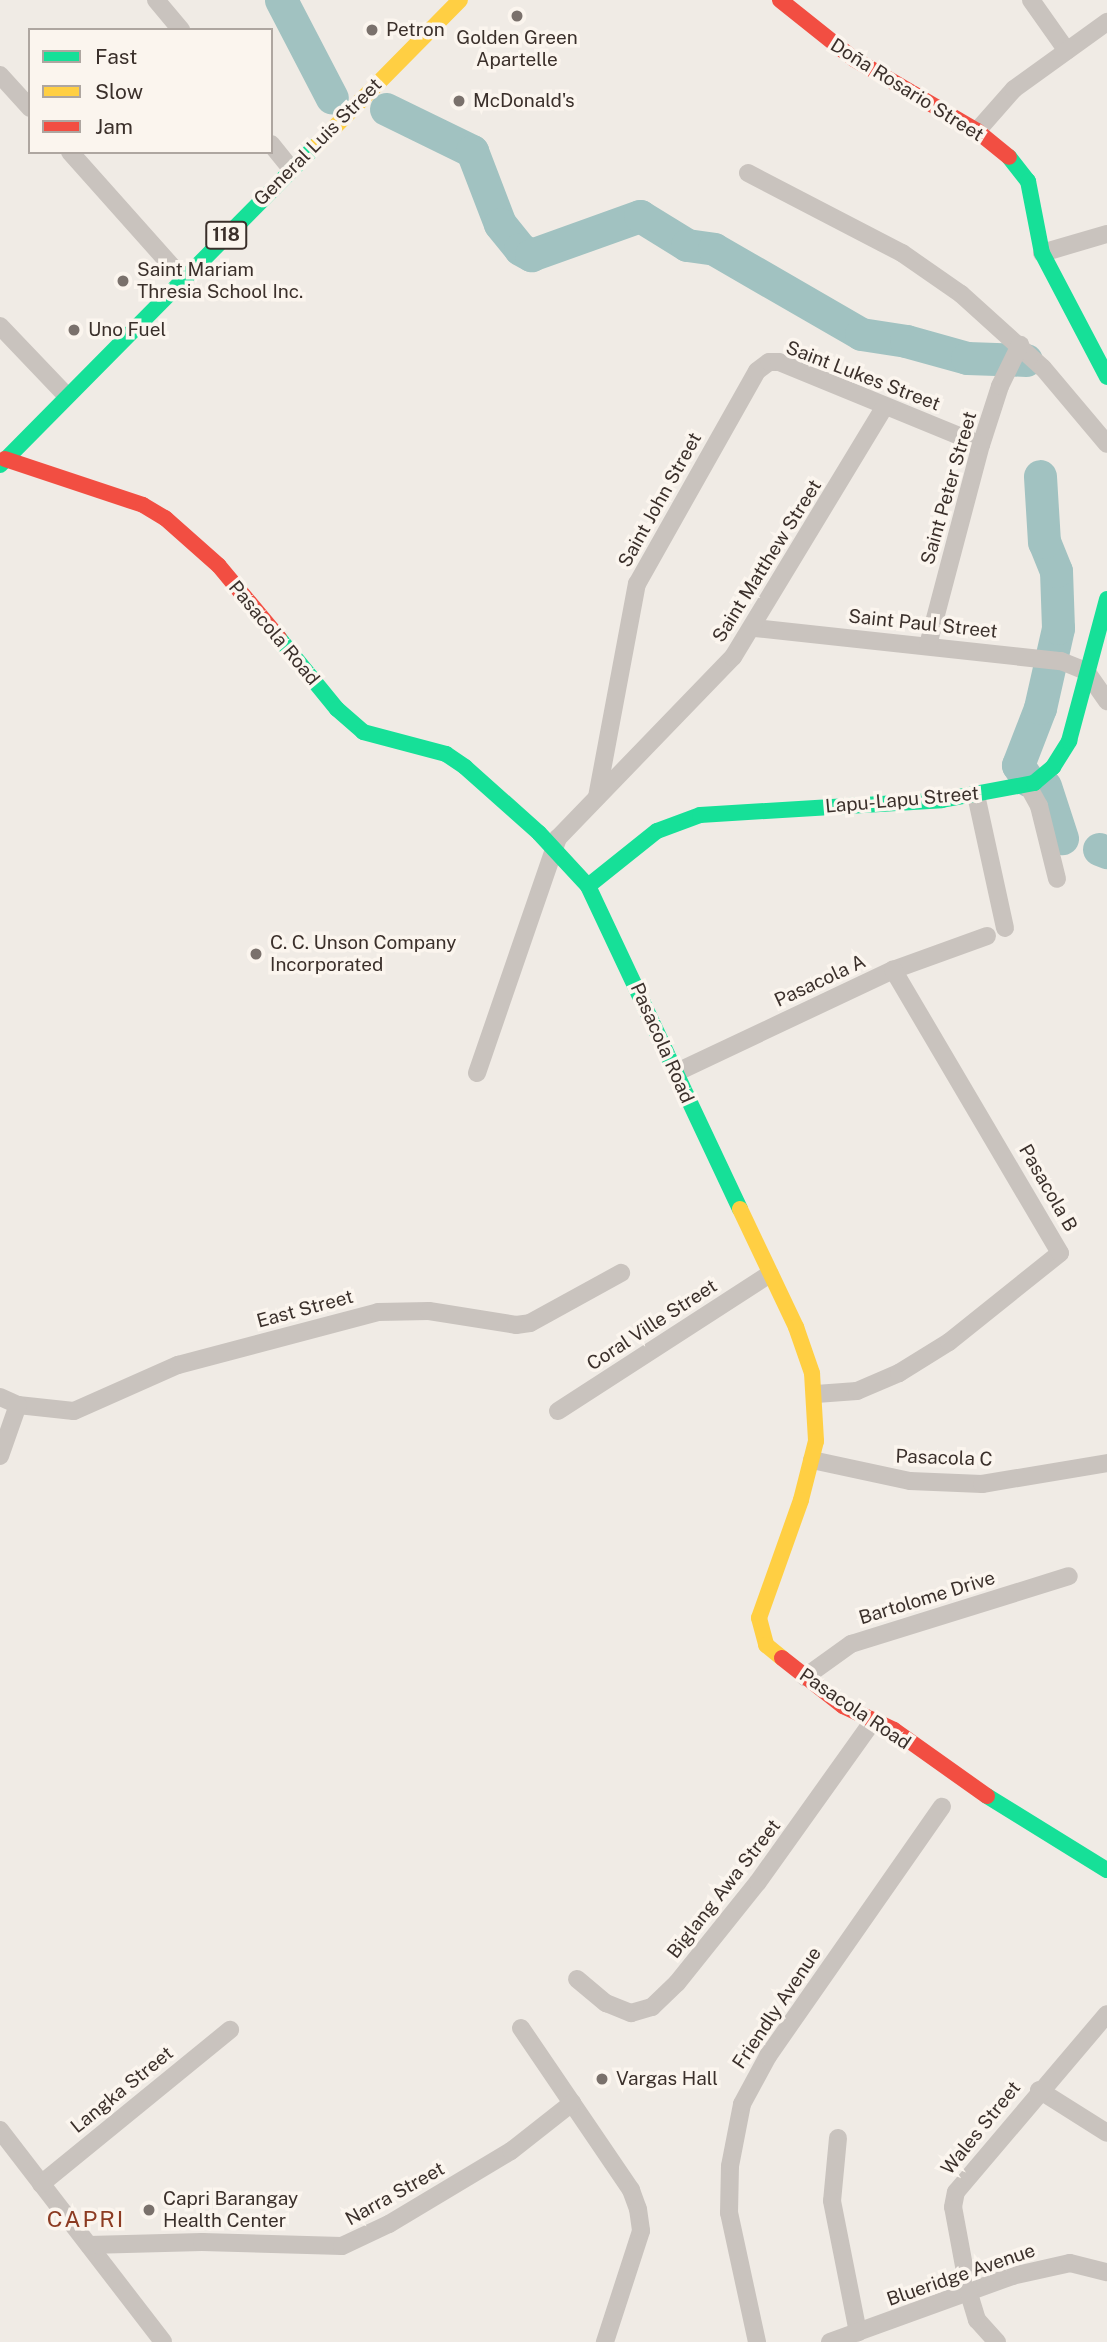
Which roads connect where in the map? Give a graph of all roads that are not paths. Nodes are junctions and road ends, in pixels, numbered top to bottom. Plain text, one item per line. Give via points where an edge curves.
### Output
1 (156, 0) edge
2 (431, 0) edge
3 (460, 0) edge
4 (780, 0) edge
5 (1031, 0) edge
6 (448, 13) junction
7 (1107, 22) edge
8 (179, 28) edge
9 (1067, 51) junction
10 (0, 75) edge
11 (28, 106) edge
12 (977, 131) junction
13 (273, 146) edge
14 (72, 154) edge
15 (291, 169) junction
16 (748, 173) dead end
17 (1107, 234) edge
18 (1042, 253) junction
19 (183, 279) junction
20 (0, 326) edge
21 (1020, 345) junction
22 (769, 362) joint
23 (1107, 377) edge
24 (66, 395) junction
25 (885, 406) junction
26 (1107, 444) edge
27 (981, 445) junction
28 (3, 462) edge
29 (1107, 599) edge
30 (755, 628) junction
31 (928, 645) junction
32 (1086, 671) junction
33 (1107, 701) edge
34 (1028, 786) junction
35 (976, 795) junction
36 (597, 797) junction
37 (554, 848) junction
38 (1057, 879) dead end
39 (588, 886) junction
40 (1005, 928) dead end
41 (987, 936) dead end
42 (893, 970) junction
43 (477, 1073) dead end
44 (675, 1073) junction
45 (621, 1273) dead end
46 (770, 1274) junction
47 (816, 1394) junction
48 (0, 1397) edge
49 (18, 1405) junction
50 (558, 1412) dead end
51 (0, 1456) edge
52 (817, 1462) junction
53 (1107, 1463) edge
54 (1069, 1576) dead end
55 (805, 1677) junction
56 (872, 1722) junction
57 (942, 1807) dead end
58 (1107, 1851) edge
59 (1087, 1859) junction
60 (1107, 1870) edge
61 (577, 1979) dead end
62 (1107, 2015) edge
63 (521, 2028) dead end
64 (230, 2030) dead end
65 (1039, 2090) junction
66 (572, 2103) junction
67 (0, 2130) edge
68 (1107, 2133) edge
69 (838, 2138) dead end
70 (41, 2183) junction
71 (89, 2245) junction
72 (1107, 2272) edge
73 (969, 2293) junction
74 (858, 2332) junction
75 (163, 2342) edge
76 (605, 2342) edge
77 (757, 2342) edge
78 (830, 2342) edge
79 (997, 2342) edge

1 - 8 street
2 - 6 street
3 - 6 street, General Luis Street / 118
4 - 12 street, Doña Rosario Street via 854,59
5 - 9 street
6 - 15 street, General Luis Street / 118
7 - 9 street
9 - 12 street via 1014,89
10 - 11 street
12 - 18 street, Doña Rosario Street via 1016,163 1028,181
13 - 15 street
14 - 19 street
15 - 19 street, General Luis Street / 118
16 - 21 street via 902,253
17 - 18 street
18 - 23 street, Doña Rosario Street
19 - 24 street, General Luis Street / 118
20 - 24 street
21 - 26 street
21 - 27 street, Saint Peter Street via 1002,380
22 - 25 street, Saint Lukes Street via 779,362
22 - 36 street, Saint John Street via 757,371 638,584
24 - 28 street, General Luis Street / 118
25 - 27 street, Saint Lukes Street
25 - 30 street, Saint Matthew Street
27 - 31 street, Saint Peter Street
28 - 37 street, Pasacola Road via 143,505 165,518 219,566 337,709 363,732 446,754
29 - 32 street, Lapu-Lapu Street
30 - 31 street, Saint Paul Street
30 - 36 street, Saint Matthew Street via 703,690
31 - 32 street, Saint Paul Street via 1046,658
32 - 33 street
32 - 34 street, Lapu-Lapu Street via 1069,741 1053,767
34 - 35 street, Lapu-Lapu Street
34 - 38 street via 1039,806
35 - 39 street, Lapu-Lapu Street via 700,815 657,831
35 - 40 street
36 - 37 street, Saint Matthew Street
37 - 39 street, Pasacola Road
37 - 43 street
39 - 44 street, Pasacola Road
41 - 42 street, Pasacola A
42 - 44 street, Pasacola A
42 - 47 street, Pasacola B via 1060,1253 949,1342 899,1373 857,1391
44 - 46 street, Pasacola Road
45 - 49 street, East Street via 530,1323 516,1325 429,1311 378,1312 170,1367 89,1407 54,1411
46 - 47 street, Pasacola Road via 804,1346
46 - 50 street, Coral Ville Street
47 - 52 street, Pasacola Road
48 - 49 street, East Street
49 - 51 street
52 - 53 street, Pasacola C via 910,1481 982,1484
52 - 55 street, Pasacola Road via 759,1618 766,1645
54 - 55 street, Bartolome Drive via 850,1644
55 - 56 street, Pasacola Road
56 - 59 street, Pasacola Road via 894,1730 988,1799
56 - 61 street, Biglang Awa Street via 758,1882 677,1983 652,2007 631,2013 606,2003
57 - 77 street, Friendly Avenue via 768,2056 742,2104 730,2166 729,2213
58 - 59 street
59 - 60 street, Pasacola Road
62 - 65 street, Wales Street
63 - 66 street
64 - 70 street, Langka Street
65 - 68 street
65 - 73 street, Wales Street via 956,2192 953,2207
66 - 71 street, Narra Street via 479,2171 342,2246
66 - 76 street via 631,2190 641,2231
67 - 70 street
69 - 74 street via 832,2201
70 - 71 street
71 - 75 street
72 - 73 street, Blueridge Avenue via 1070,2263 1012,2276
73 - 74 street, Blueridge Avenue
73 - 79 street, Wales Street via 977,2320
74 - 78 street, Blueridge Avenue

